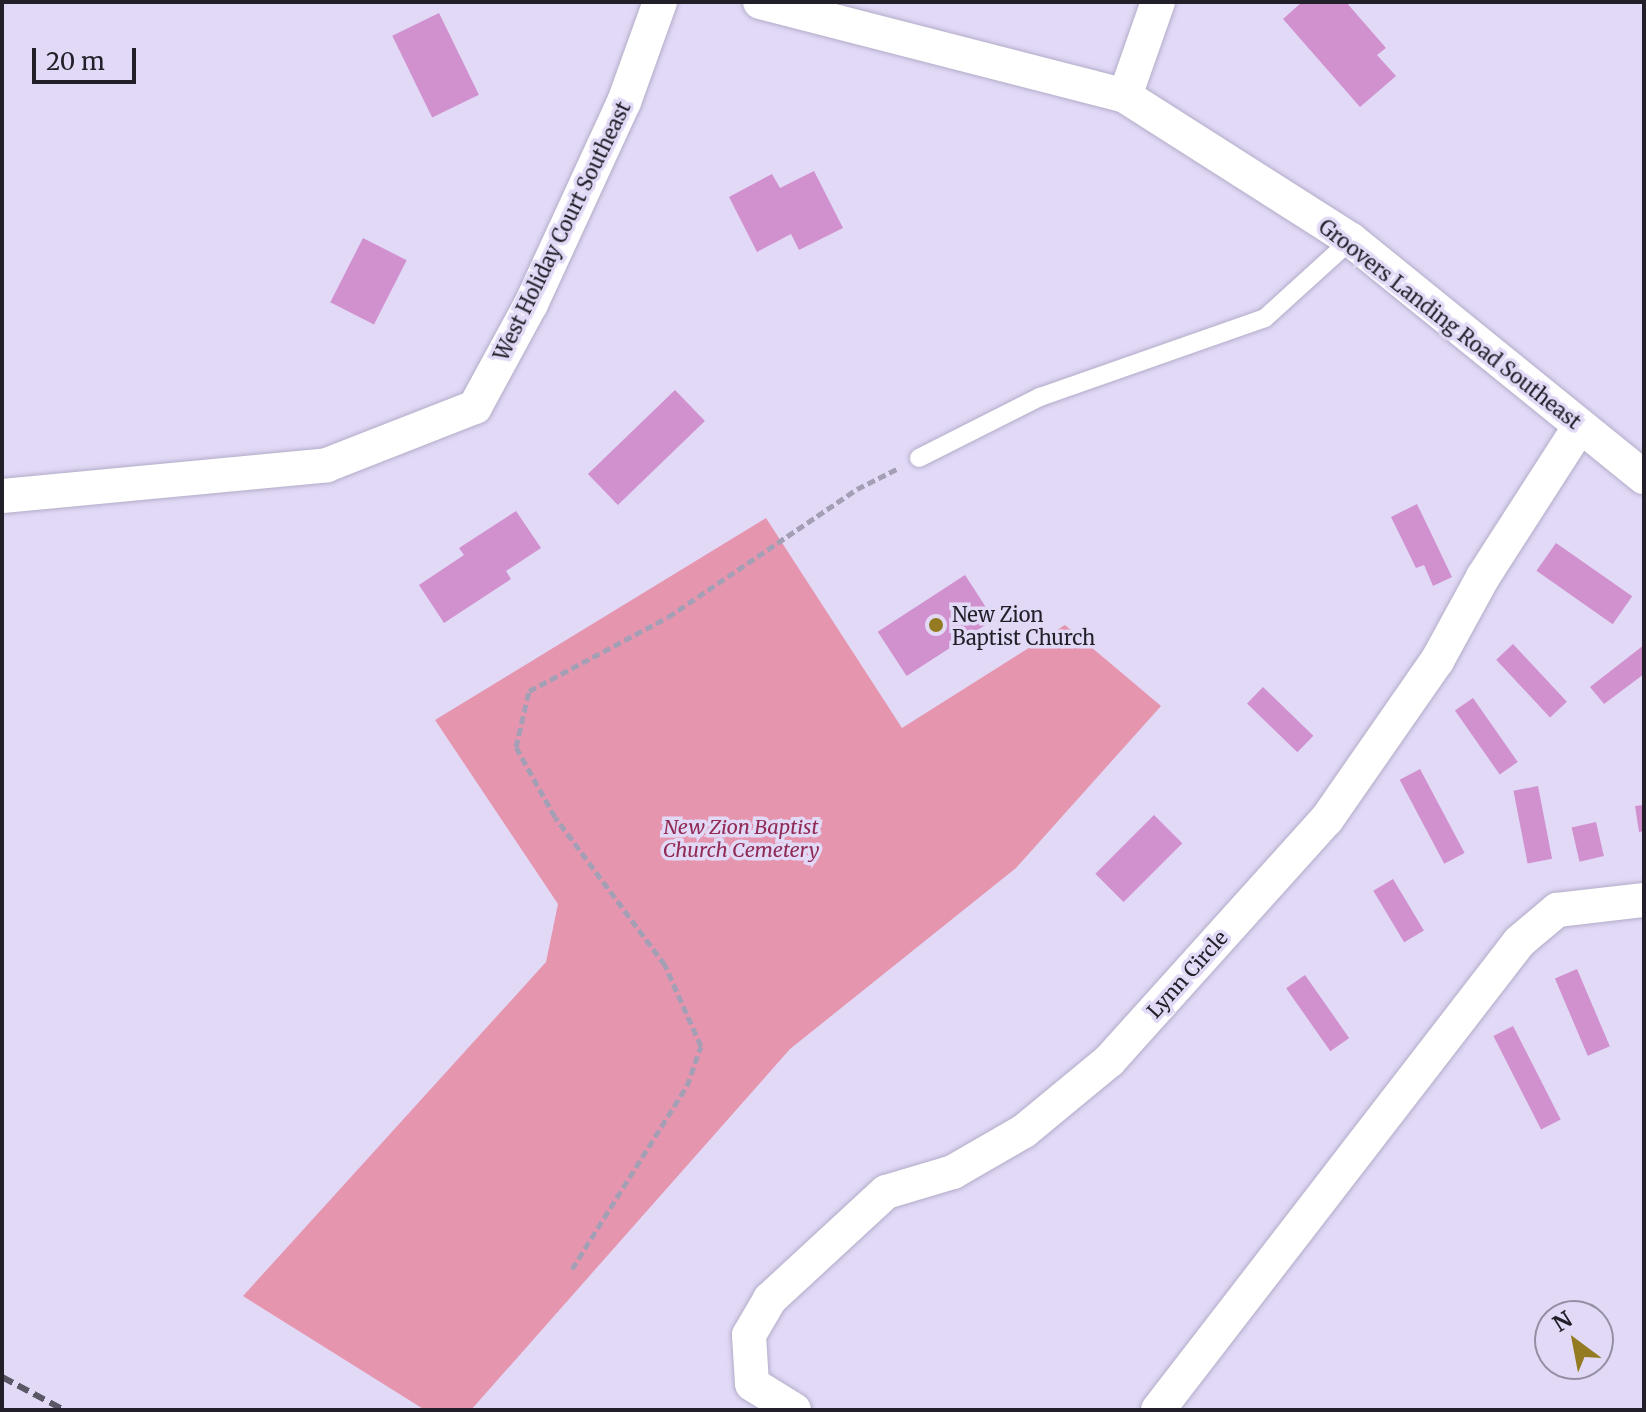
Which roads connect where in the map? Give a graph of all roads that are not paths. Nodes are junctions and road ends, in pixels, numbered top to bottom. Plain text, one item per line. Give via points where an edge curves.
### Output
1 (660, 2) edge
2 (760, 2) edge
3 (1158, 2) edge
4 (1125, 96) junction
5 (1351, 240) junction
6 (1580, 426) junction
7 (919, 458) road end
8 (1644, 477) edge
9 (2, 496) edge
10 (1644, 900) edge
11 (794, 1410) edge
12 (1158, 1410) edge

1 - 9 street, West Holiday Court Southeast via 605,146 531,304 475,407 327,465
2 - 4 street, Groovers Landing Road Southeast
3 - 4 street
4 - 5 street, Groovers Landing Road Southeast
5 - 6 street, Groovers Landing Road Southeast
5 - 7 lane via 1265,318 1040,397
6 - 8 street, Groovers Landing Road Southeast
6 - 11 street, Lynn Circle via 1483,577 1437,661 1327,819 1109,1061 1024,1131 953,1172 886,1192 770,1299 749,1335 752,1384
10 - 12 street via 1557,910 1519,942

